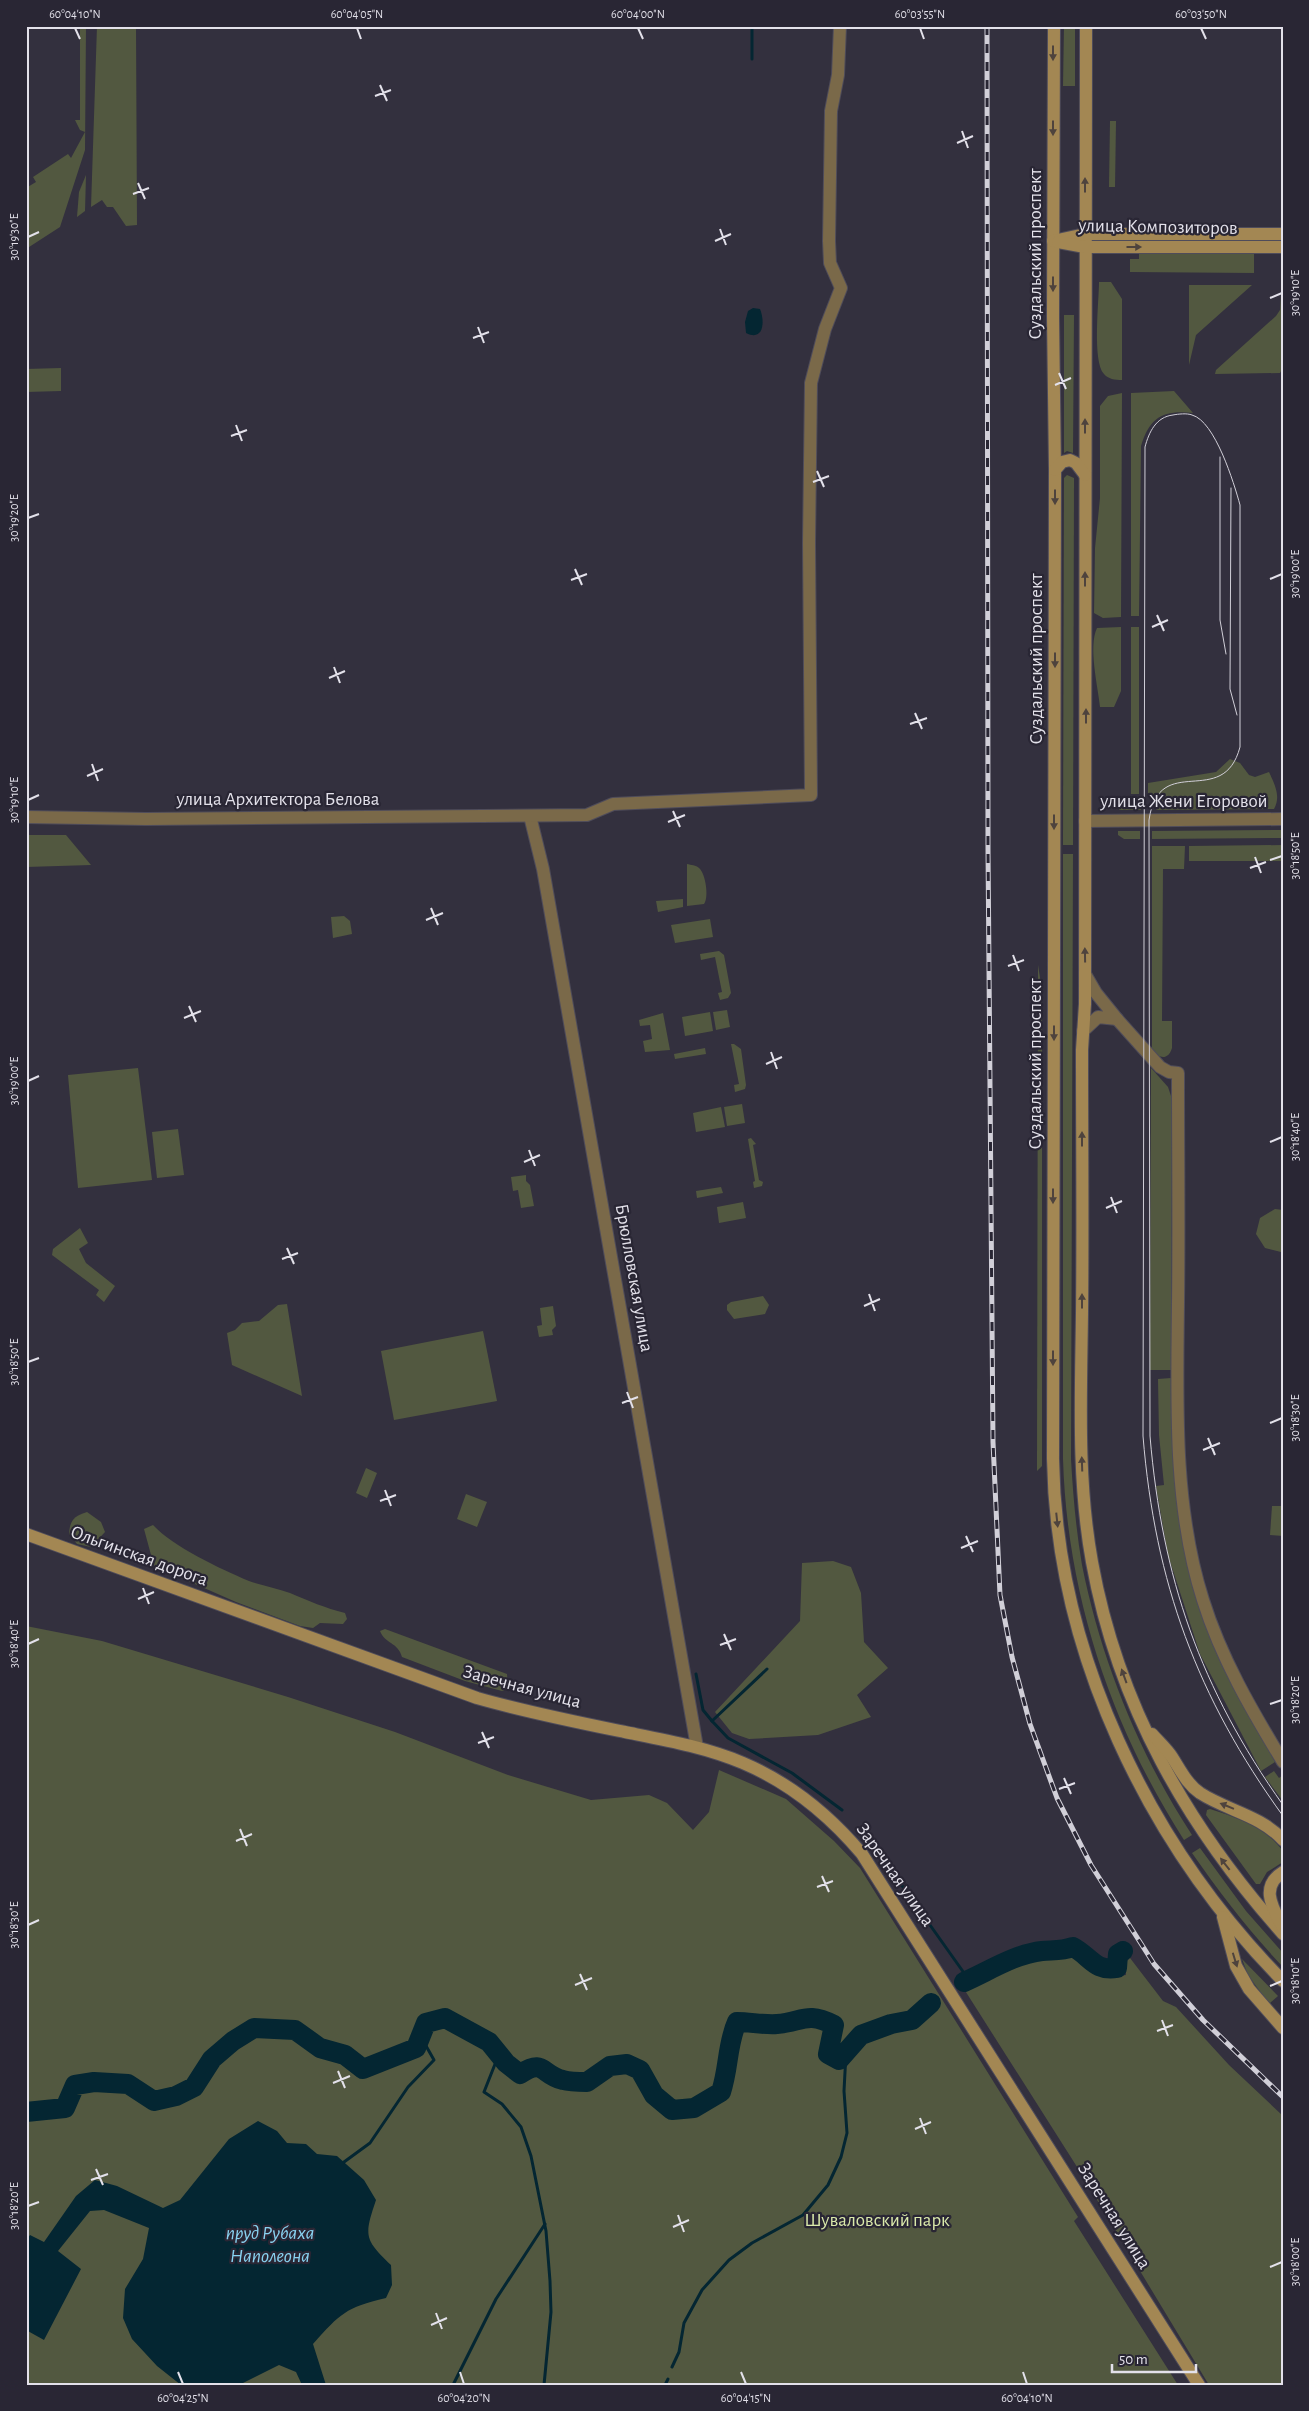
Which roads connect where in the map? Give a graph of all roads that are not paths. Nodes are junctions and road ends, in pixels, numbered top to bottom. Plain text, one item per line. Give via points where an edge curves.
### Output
1 (840, 26) edge
2 (1054, 26) edge
3 (1086, 26) edge
4 (1085, 234) junction
5 (1283, 234) edge
6 (1053, 241) junction
7 (1085, 247) junction
8 (1283, 247) edge
9 (1055, 470) junction
10 (1085, 475) junction
11 (530, 816) junction
12 (26, 817) edge
13 (1283, 819) edge
14 (1085, 821) junction
15 (1085, 974) junction
16 (1117, 1019) junction
17 (1083, 1031) junction
18 (26, 1534) edge
19 (240, 1612) joint
20 (1141, 1721) junction
21 (697, 1747) junction
22 (1283, 1762) edge
23 (1283, 1840) edge
24 (1283, 1872) edge
25 (1222, 1913) junction
26 (1283, 1928) edge
27 (1283, 1934) edge
28 (1283, 1980) edge
29 (1283, 2028) edge
30 (1199, 2385) edge

1 - 11 street, улица Архитектора Белова via 838,75 831,111 829,241 830,263 841,288 824,329 811,383 808,543 812,794 613,804 587,815
2 -> 6 main road, Суздальский проспект
4 -> 3 main road
4 - 5 main road, улица Композиторов
4 - 6 main road, улица Композиторов
4 - 7 main road
6 - 7 main road, улица Композиторов
6 -> 9 main road, Суздальский проспект
7 -> 8 main road, улица Композиторов
10 -> 7 main road
9 - 10 main road via 1062,462 1070,460
9 -> 25 main road, Суздальский проспект via 1053,1478 1058,1528 1072,1608 1120,1744 1167,1832
14 -> 10 main road
11 - 12 street, улица Архитектора Белова
11 - 21 street, Брюлловская улица via 543,869
13 - 14 street, улица Жени Егоровой
15 -> 14 main road
15 - 16 street
15 - 17 main road
16 - 17 street via 1098,1017
16 - 22 street via 1160,1067 1178,1073 1178,1442 1189,1537 1202,1599 1219,1643
20 -> 17 main road via 1120,1666 1100,1598 1083,1492
18 - 19 main road, Ольгинская дорога
19 - 21 main road, Заречная улица via 510,1708
23 -> 20 main road via 1249,1815 1199,1792 1187,1782 1171,1756
27 -> 20 main road via 1191,1816
21 - 30 main road, Заречная улица via 745,1764 816,1807 862,1854
24 - 26 main road via 1270,1882 1269,1889
25 - 28 main road, Суздальский проспект
25 -> 29 main road via 1236,1966 1249,1989

